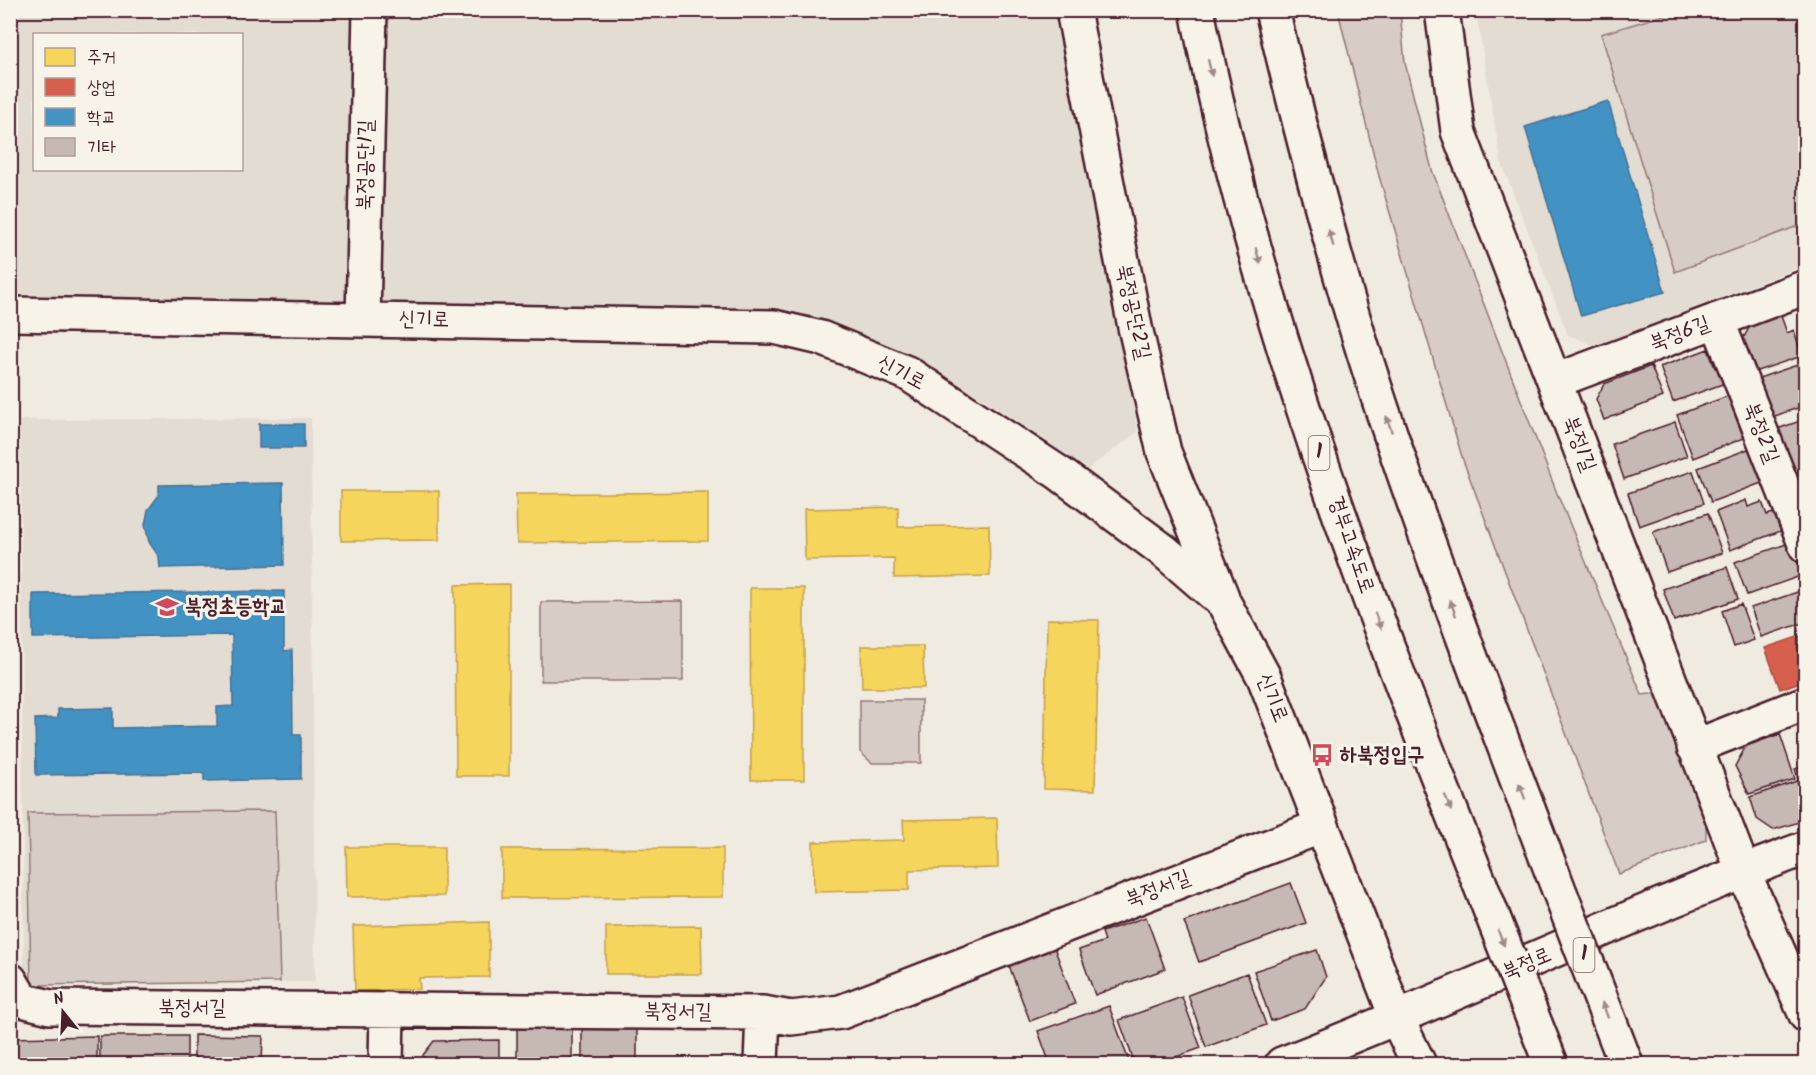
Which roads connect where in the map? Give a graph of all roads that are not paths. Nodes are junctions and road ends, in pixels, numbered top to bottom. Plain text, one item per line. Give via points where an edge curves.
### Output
1 (370, 10) edge
2 (1073, 10) edge
3 (1197, 10) edge
4 (1272, 10) edge
5 (1442, 10) edge
6 (1806, 287) edge
7 (10, 314) edge
8 (363, 319) junction
9 (1717, 320) junction
10 (1555, 381) junction
11 (1806, 546) edge
12 (1224, 603) junction
13 (1806, 703) edge
14 (1694, 747) junction
15 (1322, 826) junction
16 (1806, 848) edge
17 (1743, 871) junction
18 (10, 980) edge
19 (387, 1009) junction
20 (763, 1013) junction
21 (1806, 1015) edge
22 (1397, 1020) junction
23 (386, 1065) edge
24 (761, 1065) edge
25 (1282, 1065) edge
26 (1419, 1065) edge
27 (1551, 1065) edge
28 (1626, 1065) edge

1 - 8 main road, 북정공단1길
2 - 12 main road, 북정공단2길 via 1164,452
3 -> 27 main road, 경부고속도로 / 1, bridge via 1224,129 1288,360 1367,592
28 -> 4 main road, 1, bridge via 1423,526 1362,347 1308,160
5 - 10 main road, 북정1길 via 1458,131
6 - 9 main road, 북정6길
7 - 8 main road, 신기로
8 - 12 main road, 신기로 via 774,327 821,338 907,373 1050,467 1164,551
9 - 10 main road, 북정6길
9 - 11 main road, 북정2길
10 - 14 main road, 북정1길
12 - 15 main road, 신기로 via 1264,677
13 - 14 main road
14 - 17 main road, 북정1길
15 - 20 main road, 북정서길 via 842,1012 791,1017
15 - 22 main road, 신기로
16 - 17 main road, 북정로
17 - 21 main road, 북정1길
17 - 22 main road, 북정로
18 - 19 main road, 북정서길 via 22,1000 50,1007
19 - 20 main road, 북정서길
19 - 23 main road
20 - 24 main road
22 - 25 main road, 북정로
22 - 26 main road, 신기로

